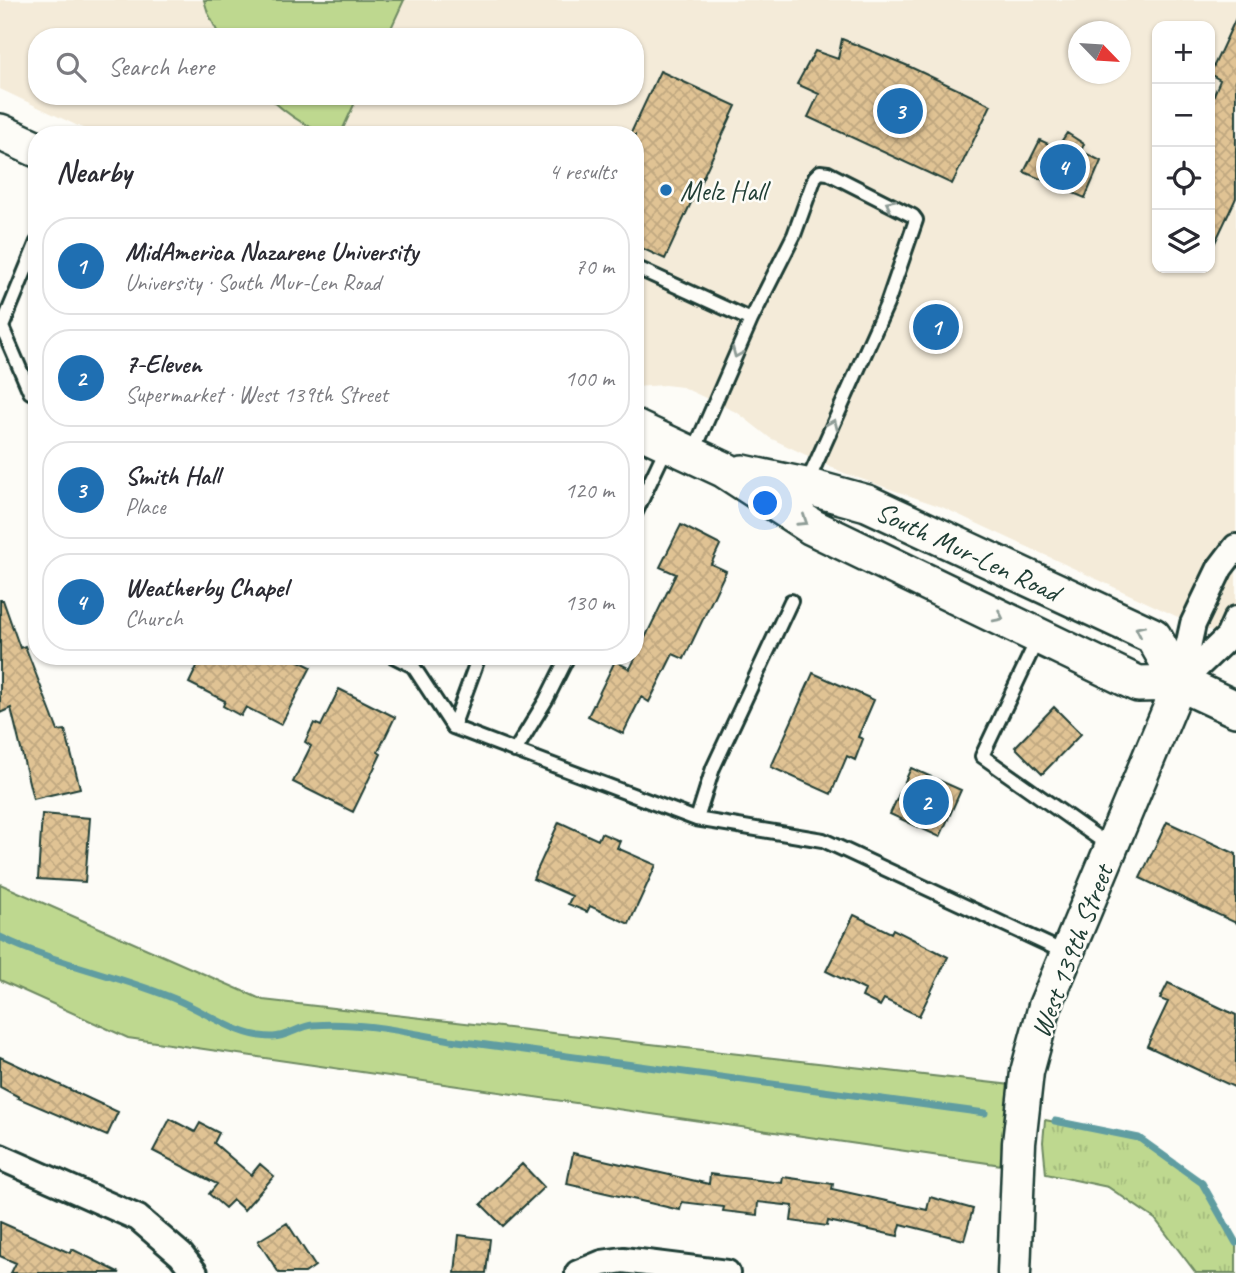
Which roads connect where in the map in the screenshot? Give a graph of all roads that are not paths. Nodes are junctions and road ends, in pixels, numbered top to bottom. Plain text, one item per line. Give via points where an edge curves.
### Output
1 (0, 132) edge
2 (28, 145) edge
3 (28, 264) edge
4 (644, 271) edge
5 (751, 320) junction
6 (28, 387) edge
7 (644, 432) edge
8 (680, 449) junction
9 (725, 470) junction
10 (805, 486) junction
11 (644, 501) edge
12 (1236, 547) edge
13 (791, 601) dead end
14 (1236, 619) edge
15 (1039, 636) junction
16 (411, 665) edge
17 (476, 665) edge
18 (564, 665) edge
19 (1180, 683) junction
20 (1236, 709) edge
21 (453, 727) junction
22 (515, 751) junction
23 (697, 819) junction
24 (1111, 847) junction
25 (1067, 953) junction
26 (0, 1157) edge
27 (195, 1273) edge
28 (578, 1273) edge
29 (727, 1273) edge
30 (1014, 1273) edge

1 - 2 main road
3 - 6 lane via 2,327
4 - 5 lane
5 -> 8 lane
10 -> 5 lane via 887,304 916,220 820,172
7 - 8 main road, South Mur-Len Road
8 - 9 main road, South Mur-Len Road
8 - 11 lane
9 - 10 main road, South Mur-Len Road
9 -> 15 main road, South Mur-Len Road via 812,527
19 -> 10 main road, South Mur-Len Road via 1153,636 867,503
12 - 19 street via 1220,568 1193,624
13 - 23 lane via 713,768
14 - 19 street via 1228,637
15 - 19 main road, South Mur-Len Road via 1138,684
15 - 24 lane via 982,756
16 - 21 lane
17 - 21 lane
18 - 22 lane
19 - 20 main road, South Mur-Len Road
19 - 24 street, West 139th Street
21 - 22 lane
22 - 23 lane
23 - 25 lane via 823,840
24 - 25 street, West 139th Street
25 - 30 street, West 139th Street via 1045,1006 1027,1072 1018,1143
26 - 27 street via 138,1218
28 - 29 street via 623,1260

